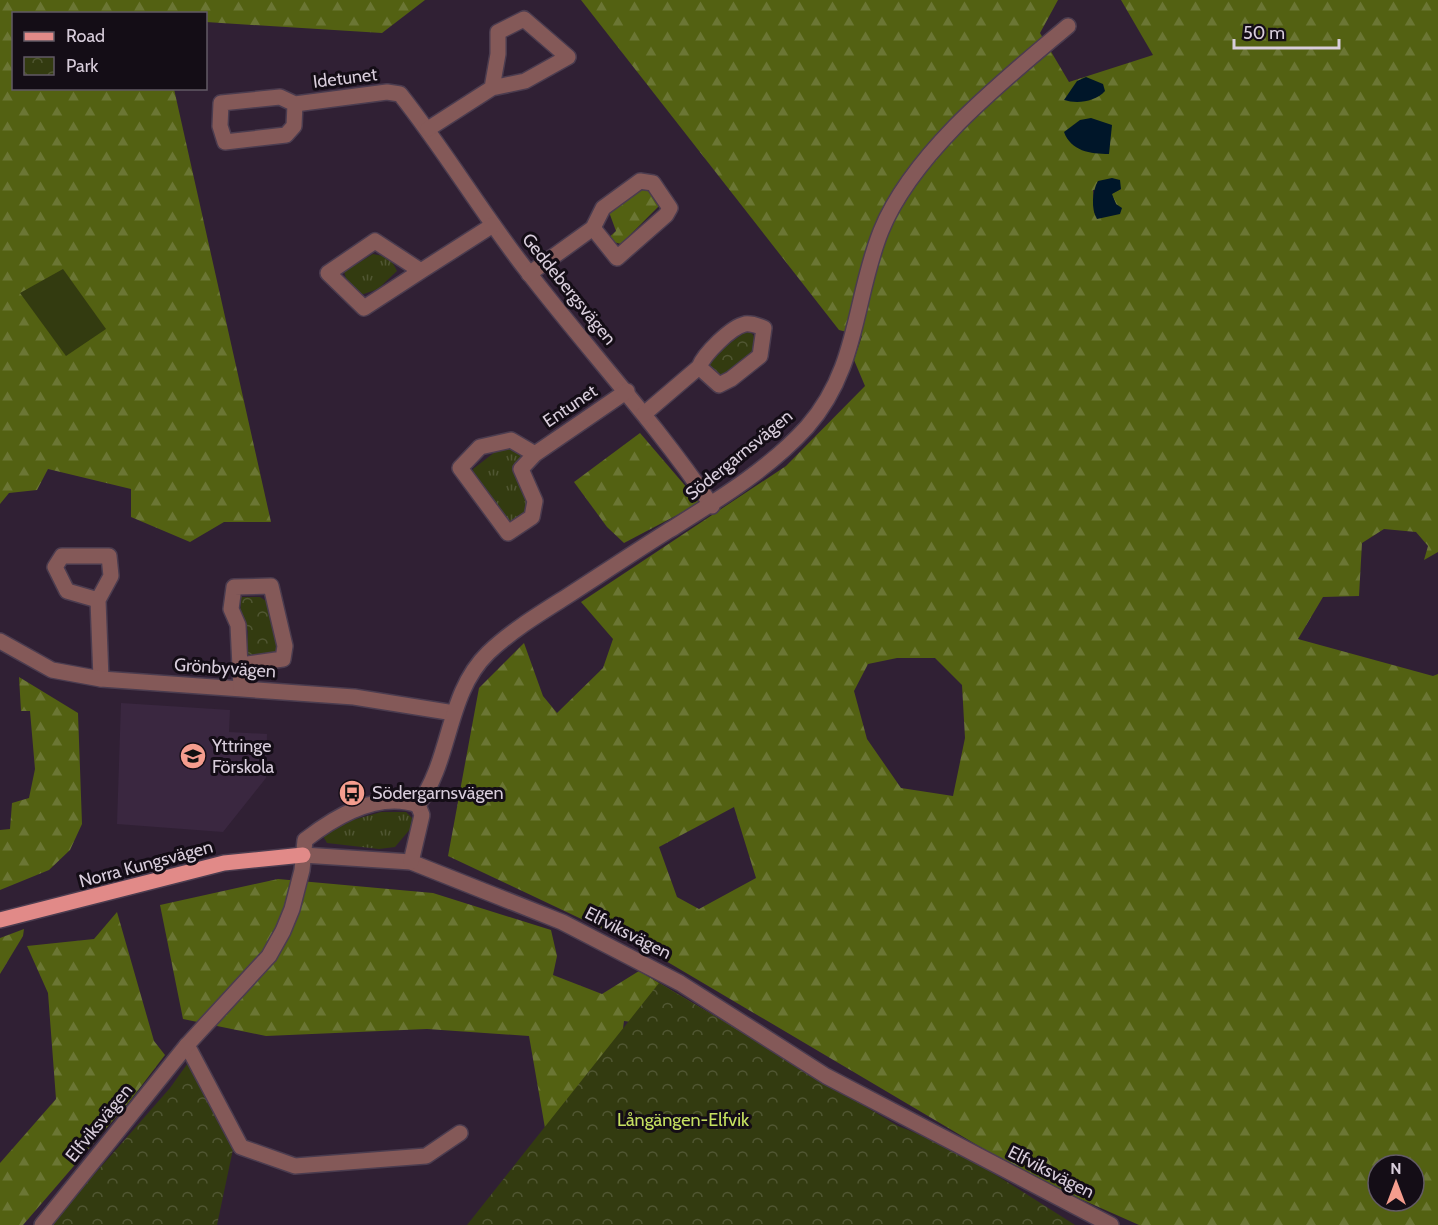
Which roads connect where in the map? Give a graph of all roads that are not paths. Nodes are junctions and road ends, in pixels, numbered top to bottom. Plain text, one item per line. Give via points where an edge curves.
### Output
1 (1068, 26) dead end
2 (492, 88) junction
3 (400, 94) joint
4 (295, 104) junction
5 (428, 129) junction
6 (493, 225) junction
7 (593, 228) junction
8 (421, 271) junction
9 (529, 274) junction
10 (699, 367) junction
11 (627, 391) junction
12 (644, 414) junction
13 (535, 454) junction
14 (712, 506) junction
15 (98, 600) dead end
16 (0, 641) edge
17 (240, 665) junction
18 (101, 679) junction
19 (241, 688) junction
20 (454, 712) junction
21 (418, 805) junction
22 (303, 855) junction
23 (411, 862) junction
24 (0, 920) edge
25 (187, 1046) junction
26 (460, 1133) dead end
27 (42, 1225) edge
28 (1111, 1225) edge

1 - 14 street, Södergarnsvägen via 1011,74 927,156 881,230 854,337 825,403 806,428
2 - 2 street via 525,81 568,57 524,19 498,33
2 - 5 street
3 - 4 street, Idetunet via 387,92
3 - 5 street, Geddebergsvägen
4 - 4 street, Idetunet via 280,97 221,103 220,126 225,142 286,135 294,126
5 - 6 street, Geddebergsvägen
6 - 8 street
6 - 9 street, Geddebergsvägen
7 - 7 street via 603,208 640,181 653,183 670,208 617,258
7 - 9 street
8 - 8 street via 375,241 328,273 364,308
9 - 11 street, Geddebergsvägen
10 - 10 street via 719,385 731,379 760,356 764,328 743,324 704,355
10 - 12 street
11 - 12 street, Geddebergsvägen
11 - 13 street, Entunet
12 - 14 street, Geddebergsvägen
13 - 13 street via 511,440 480,447 460,468 508,533 532,517 535,501 521,469
14 - 20 street, Södergarnsvägen via 670,529 507,638 473,670
15 - 18 street
16 - 18 street, Grönbyvägen via 52,670
17 - 17 street via 283,659 285,646 271,586 234,587 231,609 238,625
17 - 19 street
18 - 19 street, Grönbyvägen
19 - 20 street, Grönbyvägen via 367,698
20 - 21 street, Södergarnsvägen via 430,789
21 - 22 street via 405,800 382,801 351,812 305,840
21 - 23 street, Södergarnsvägen via 422,815
22 - 23 street, Elfviksvägen
22 - 24 main road, Norra Kungsvägen via 224,863
22 - 25 street, Elfviksvägen via 292,909 278,942
23 - 28 street, Elfviksvägen via 562,922 653,968 826,1076
25 - 26 street via 241,1147 295,1166 426,1156
25 - 27 street, Elfviksvägen

